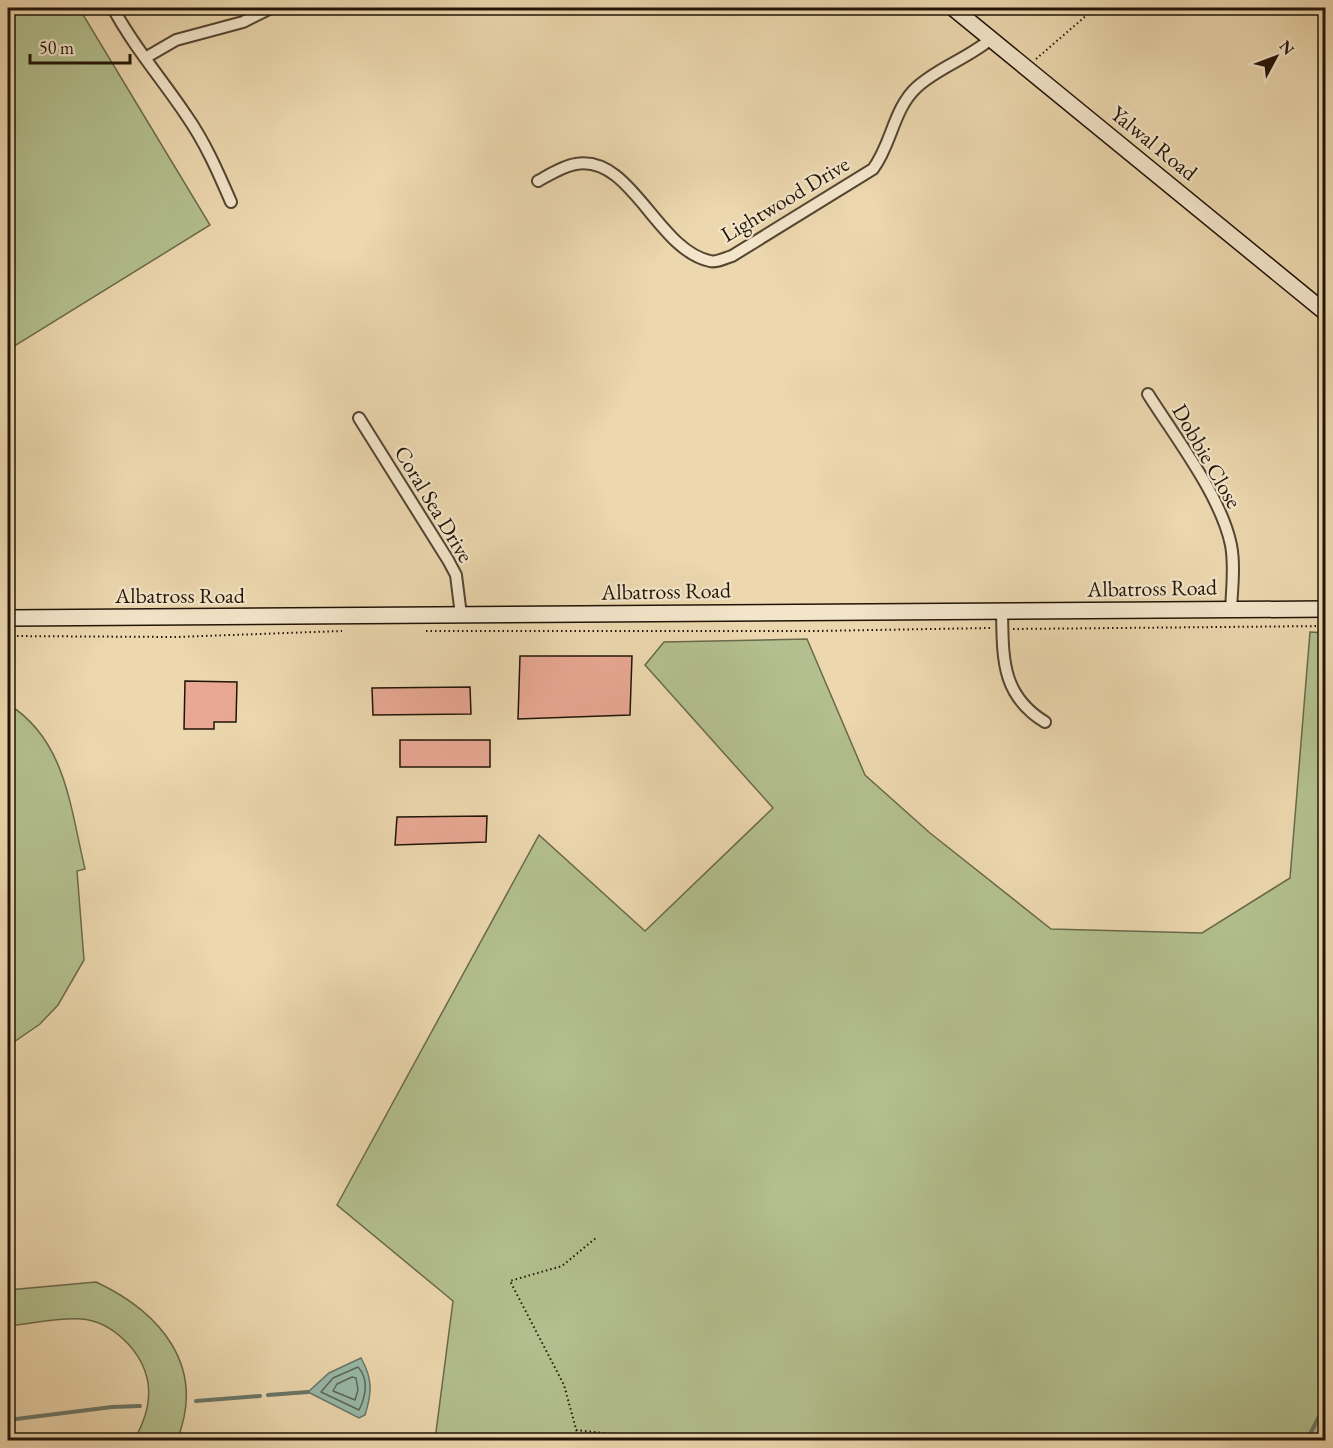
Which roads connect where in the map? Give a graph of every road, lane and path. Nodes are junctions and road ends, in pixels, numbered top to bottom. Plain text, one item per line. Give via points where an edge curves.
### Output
1 (113, 8) edge
2 (271, 8) edge
3 (953, 8) edge
4 (1095, 8) edge
5 (992, 38) junction
6 (145, 58) junction
7 (1026, 67) junction
8 (1326, 110) edge
9 (1319, 115) dead end
10 (538, 181) dead end
11 (231, 202) dead end
12 (1326, 314) edge
13 (1148, 394) dead end
14 (359, 418) dead end
15 (1326, 609) edge
16 (1231, 610) junction
17 (1002, 612) junction
18 (461, 615) junction
19 (8, 618) edge
20 (1326, 626) edge
21 (1002, 628) junction
22 (346, 631) dead end
23 (424, 631) dead end
24 (8, 636) edge
25 (1045, 722) dead end
26 (597, 1237) dead end
27 (576, 1430) junction
28 (579, 1440) edge
29 (665, 1440) edge

1 - 6 street
2 - 6 street via 243,22 176,40
3 - 5 main road, Yalwal Road
4 - 7 path
5 - 7 main road, Yalwal Road
5 - 10 street, Lightwood Drive via 917,87 901,107 884,154 873,169 732,256 712,262 694,255 675,241 616,175 596,165 576,164
6 - 11 street via 187,116
7 - 12 main road, Yalwal Road
8 - 9 path
13 - 16 street, Dobbie Close via 1223,518 1231,545
14 - 18 street, Coral Sea Drive via 456,575
15 - 16 main road, Albatross Road
16 - 17 main road, Albatross Road
17 - 18 main road, Albatross Road
17 - 21 street
18 - 19 main road, Albatross Road
20 - 21 path
21 - 23 path via 816,632
21 - 25 street via 1009,684 1026,708
22 - 24 path via 176,637
26 - 27 path via 562,1266 510,1281 564,1385
27 - 28 path
27 - 29 path

